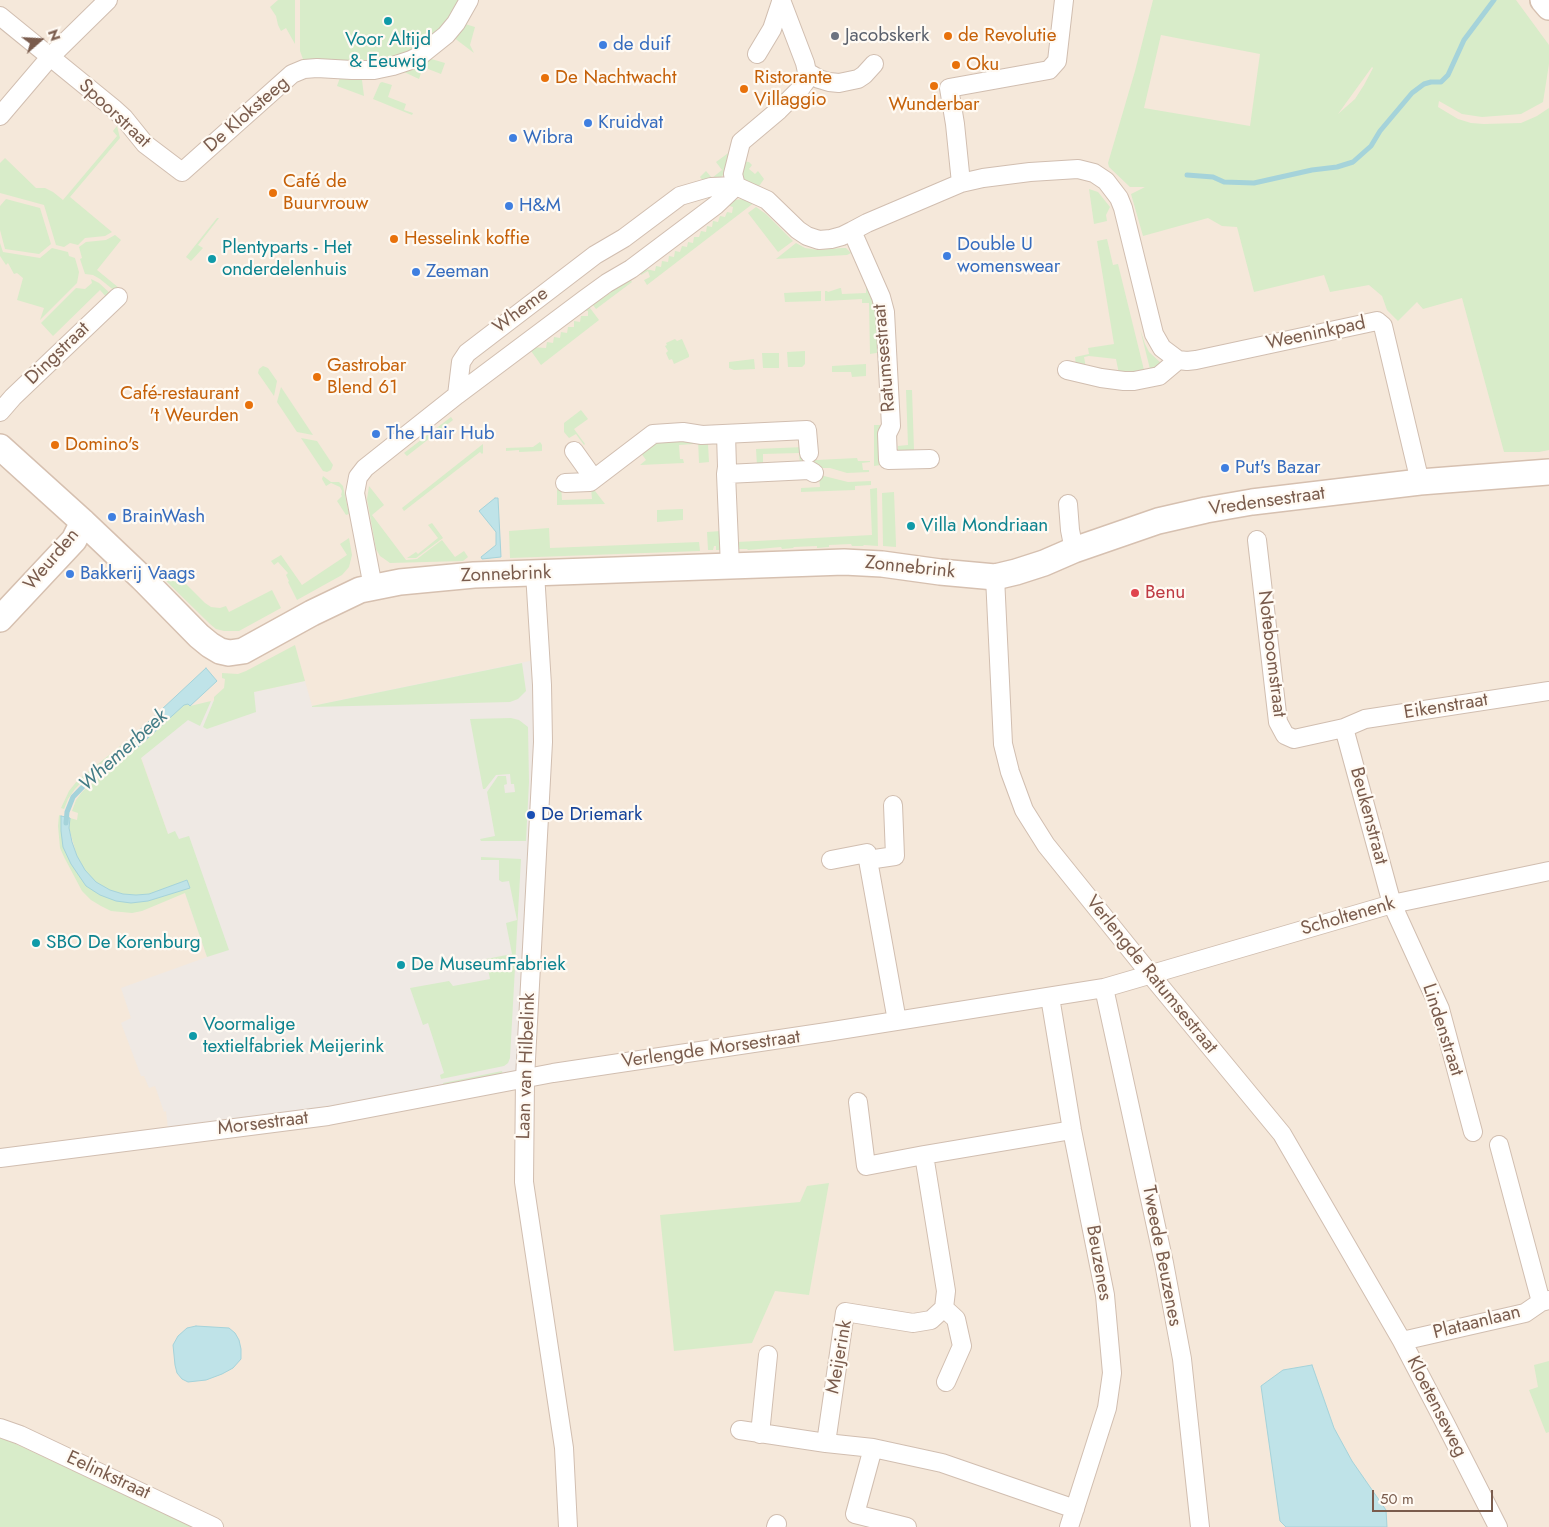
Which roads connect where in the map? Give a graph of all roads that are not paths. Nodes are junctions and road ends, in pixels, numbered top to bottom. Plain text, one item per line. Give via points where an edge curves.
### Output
1 (108, 0) edge
2 (468, 0) edge
3 (1064, 0) edge
4 (1543, 0) edge
5 (781, 1) edge
6 (1549, 7) edge
7 (0, 16) edge
8 (757, 54) dead end
9 (51, 56) junction
10 (874, 64) dead end
11 (807, 72) junction
12 (0, 116) edge
13 (182, 172) joint
14 (961, 184) junction
15 (736, 186) junction
16 (852, 231) junction
17 (614, 244) junction
18 (631, 269) junction
19 (118, 297) dead end
20 (1178, 360) junction
21 (1067, 370) dead end
22 (457, 395) junction
23 (0, 412) edge
24 (726, 434) junction
25 (0, 447) edge
26 (574, 451) dead end
27 (809, 453) dead end
28 (930, 459) dead end
29 (814, 472) dead end
30 (1549, 472) edge
31 (726, 474) junction
32 (594, 479) junction
33 (1420, 482) junction
34 (566, 483) dead end
35 (1068, 504) dead end
36 (83, 522) junction
37 (1257, 540) dead end
38 (1074, 550) junction
39 (730, 566) junction
40 (534, 573) junction
41 (994, 577) junction
42 (372, 587) junction
43 (0, 620) edge
44 (1549, 691) edge
45 (1344, 728) junction
46 (893, 805) dead end
47 (831, 860) dead end
48 (868, 860) junction
49 (1549, 871) edge
50 (1392, 904) junction
51 (1150, 974) junction
52 (1104, 988) junction
53 (1050, 997) junction
54 (897, 1021) junction
55 (525, 1078) junction
56 (858, 1102) dead end
57 (1072, 1130) junction
58 (1473, 1132) dead end
59 (1499, 1145) dead end
60 (924, 1155) junction
61 (0, 1158) edge
62 (1545, 1301) edge
63 (944, 1308) junction
64 (1402, 1341) junction
65 (768, 1355) dead end
66 (946, 1382) dead end
67 (0, 1428) edge
68 (740, 1430) dead end
69 (760, 1434) junction
70 (826, 1443) junction
71 (873, 1448) junction
72 (1075, 1509) junction
73 (214, 1527) edge
74 (568, 1527) edge
75 (907, 1527) edge
76 (1069, 1527) edge
77 (1200, 1527) edge
78 (1498, 1527) edge

1 - 9 street
2 - 13 street, De Kloksteeg via 446,36 411,60 374,70 317,68 292,74
3 - 14 street via 1057,61 1049,70 949,88
4 - 6 street
5 - 8 street via 772,30
5 - 11 street
7 - 9 street, Spoorstraat
9 - 12 street
9 - 13 street, Spoorstraat via 124,118 146,144
10 - 11 street via 858,79 839,83
11 - 15 street via 806,81 800,89 741,142 733,174
14 - 16 street
14 - 20 street via 1030,172 1078,170 1094,173 1106,181 1124,208 1154,334 1162,348
15 - 16 street, Wheme via 767,200 807,236 818,240 831,239
15 - 17 street, Wheme via 680,196
15 - 18 street, Wheme via 716,205
16 - 28 street, Ratumsestraat via 886,312 891,426 887,434 888,468
17 - 18 street
17 - 22 street, Wheme via 467,353 461,362
18 - 22 street, Wheme via 600,288
19 - 23 street, Dingstraat
20 - 21 street via 1159,376 1134,381
20 - 33 street, Weeninkpad via 1196,360 1377,322 1385,333
22 - 42 street, Wheme via 372,462 356,483 355,502
24 - 27 street via 808,430
24 - 31 street
24 - 32 street via 653,434
25 - 36 street
26 - 32 street
29 - 31 street
30 - 33 street, Vredensestraat
31 - 39 street
32 - 34 street
33 - 38 street, Vredensestraat via 1206,510 1158,521
35 - 38 street
36 - 42 street, Zonnebrink via 199,636 220,651 243,651 345,597
36 - 43 street, Weurden via 74,540
37 - 45 street, Noteboomstraat via 1278,722 1285,736 1294,739
38 - 41 street, Vredensestraat via 1044,563
39 - 40 street, Zonnebrink
39 - 41 street, Zonnebrink via 844,562
40 - 42 street, Zonnebrink via 474,575
40 - 55 street, Laan van Hilbelink via 544,742
41 - 51 street, Verlengde Ratumsestraat via 1003,744 1024,810 1046,845
44 - 45 street, Eikenstraat via 1365,719
45 - 50 street, Beukenstraat
46 - 48 street via 895,856
47 - 48 street via 867,853
48 - 54 street
49 - 50 street, Scholtenenk
50 - 51 street, Scholtenenk
50 - 58 street, Lindenstraat via 1440,1009
51 - 52 street, Verlengde Morsestraat
51 - 64 street, Verlengde Ratumsestraat via 1282,1134
52 - 53 street, Verlengde Morsestraat
52 - 77 street, Tweede Beuzenes via 1182,1359
53 - 54 street, Verlengde Morsestraat
53 - 57 street, Beuzenes
54 - 55 street, Verlengde Morsestraat
55 - 61 street, Morsestraat via 328,1116
55 - 74 street, Laan van Hilbelink via 524,1182 564,1448
56 - 60 street via 866,1166
57 - 60 street
57 - 72 street, Beuzenes via 1105,1295 1112,1373 1107,1408
59 - 62 street
60 - 63 street via 946,1291
62 - 64 street, Plataanlaan via 1525,1313
63 - 66 street via 956,1319 962,1346
63 - 70 street, Meijerink via 931,1320 913,1323 845,1312
64 - 78 street, Kloetenseweg
65 - 69 street
67 - 73 street, Eelinkstraat
68 - 69 street
69 - 70 street
70 - 71 street
71 - 72 street via 942,1463
71 - 75 street via 856,1514
72 - 76 street, Beuzenes

